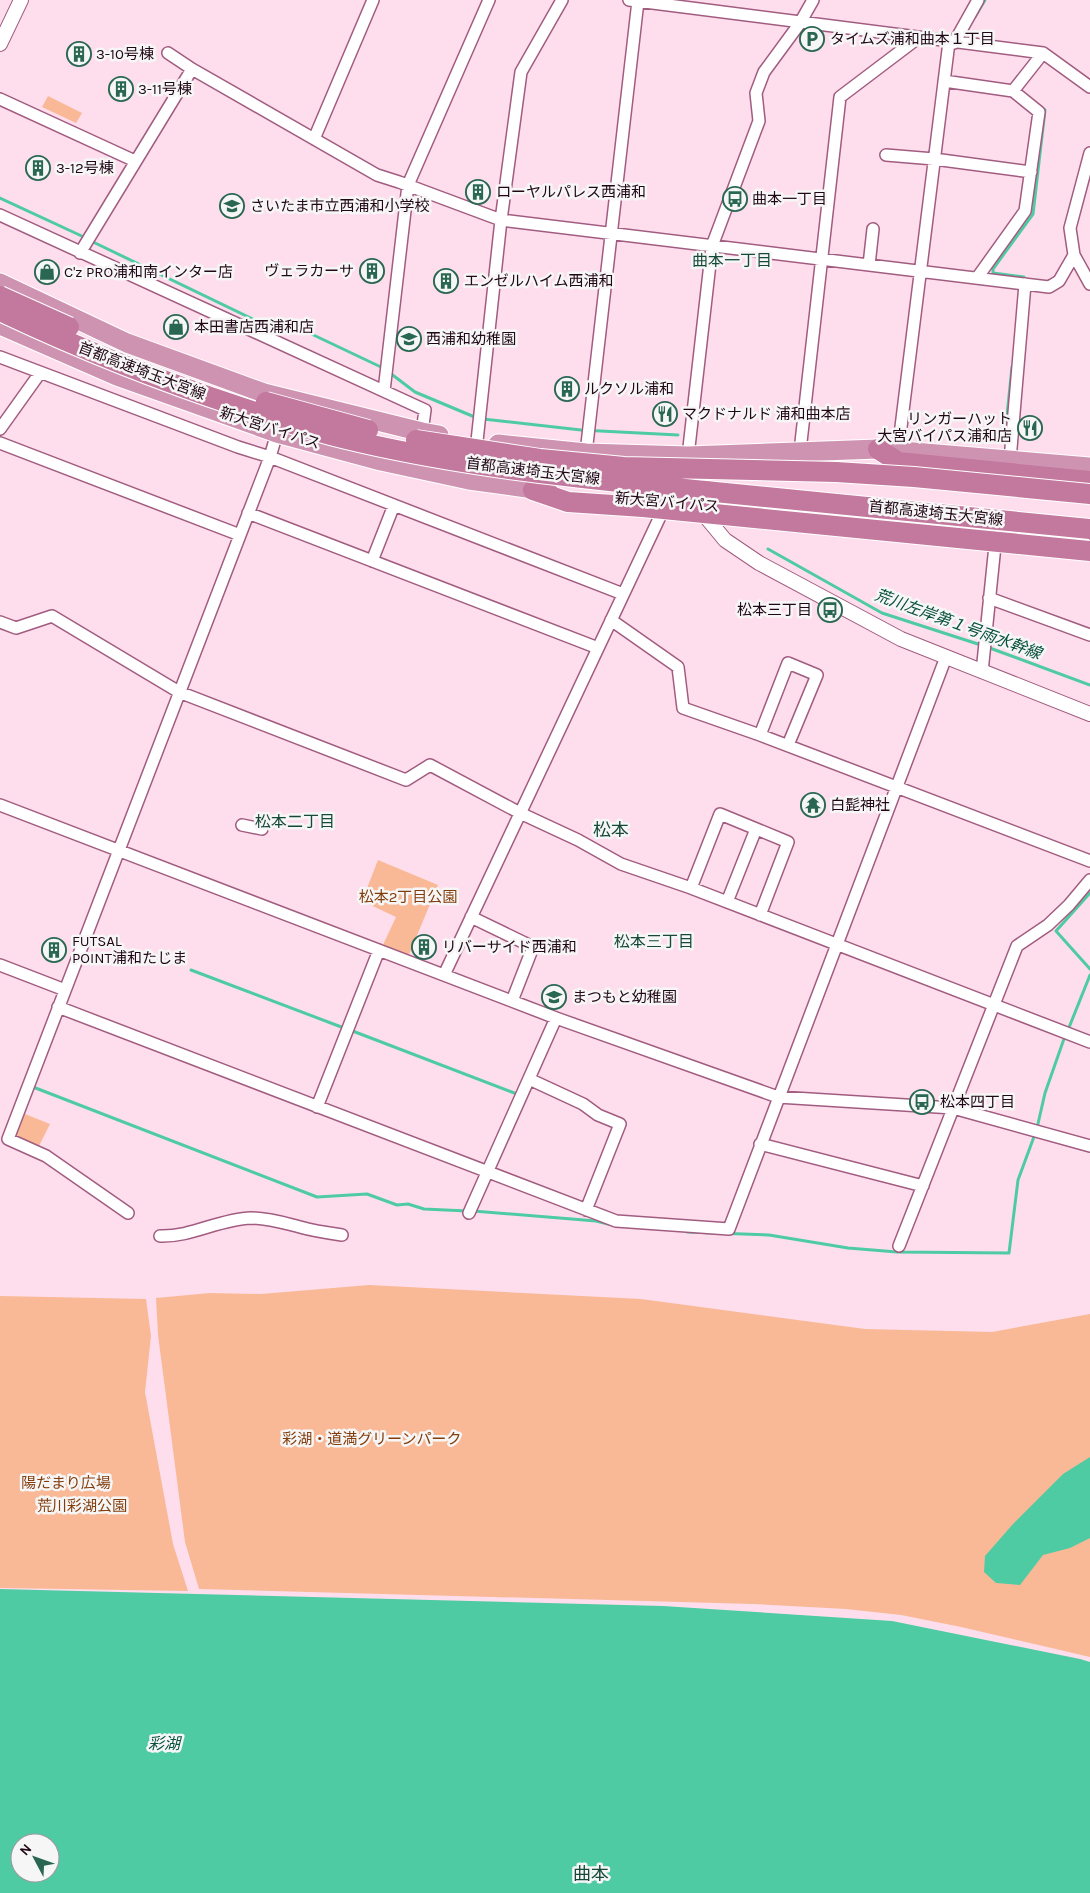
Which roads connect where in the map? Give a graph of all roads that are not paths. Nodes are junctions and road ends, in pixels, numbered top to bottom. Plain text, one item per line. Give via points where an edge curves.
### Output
1 (21, 0) edge
2 (373, 0) edge
3 (489, 0) edge
4 (562, 0) edge
5 (634, 0) edge
6 (814, 0) edge
7 (978, 0) edge
8 (686, 4) edge
9 (800, 23) junction
10 (918, 38) junction
11 (951, 42) junction
12 (0, 44) edge
13 (168, 54) dead end
14 (1043, 54) junction
15 (192, 69) junction
16 (944, 81) junction
17 (1090, 87) edge
18 (1012, 92) junction
19 (0, 99) edge
20 (314, 139) junction
21 (1090, 153) edge
22 (886, 155) dead end
23 (934, 159) junction
24 (135, 161) junction
25 (1031, 172) junction
26 (408, 185) junction
27 (0, 215) edge
28 (501, 220) junction
29 (873, 229) dead end
30 (611, 233) junction
31 (712, 246) junction
32 (80, 253) junction
33 (1074, 256) junction
34 (822, 259) junction
35 (869, 265) junction
36 (920, 271) junction
37 (977, 278) junction
38 (0, 283) edge
39 (1025, 284) junction
40 (1090, 284) edge
41 (0, 296) edge
42 (0, 311) edge
43 (0, 325) edge
44 (0, 357) edge
45 (40, 372) junction
46 (384, 391) junction
47 (479, 426) junction
48 (0, 429) edge
49 (422, 432) junction
50 (277, 433) junction
51 (587, 438) junction
52 (0, 443) edge
53 (878, 449) junction
54 (800, 451) junction
55 (898, 451) junction
56 (688, 456) junction
57 (270, 457) junction
58 (1010, 460) junction
59 (1090, 467) edge
60 (1090, 481) edge
61 (533, 490) junction
62 (1090, 494) edge
63 (667, 502) junction
64 (394, 505) junction
65 (696, 505) junction
66 (753, 510) junction
67 (248, 513) junction
68 (1090, 528) edge
69 (996, 532) junction
70 (240, 535) junction
71 (726, 540) junction
72 (1090, 540) edge
73 (1090, 551) edge
74 (372, 561) junction
75 (623, 594) junction
76 (990, 598) junction
77 (611, 620) junction
78 (0, 622) edge
79 (1090, 634) edge
80 (598, 648) junction
81 (946, 657) junction
82 (982, 672) junction
83 (179, 692) junction
84 (1090, 714) edge
85 (760, 735) junction
86 (788, 746) junction
87 (896, 787) junction
88 (0, 805) edge
89 (520, 813) junction
90 (242, 825) dead end
91 (262, 829) dead end
92 (756, 829) junction
93 (119, 850) junction
94 (1090, 861) edge
95 (1090, 880) edge
96 (691, 888) junction
97 (727, 902) junction
98 (760, 915) junction
99 (471, 917) junction
100 (837, 944) junction
101 (379, 950) junction
102 (0, 965) edge
103 (444, 975) junction
104 (65, 990) junction
105 (512, 1001) junction
106 (994, 1005) junction
107 (58, 1008) junction
108 (556, 1018) junction
109 (1090, 1042) edge
110 (529, 1079) junction
111 (778, 1097) junction
112 (317, 1107) junction
113 (953, 1108) junction
114 (5, 1130) edge
115 (760, 1144) junction
116 (1090, 1146) edge
117 (487, 1172) junction
118 (922, 1186) junction
119 (586, 1210) junction
120 (128, 1213) dead end
121 (470, 1213) dead end
122 (160, 1236) dead end
123 (342, 1236) dead end
124 (899, 1246) dead end

1 - 12 street
2 - 20 street
3 - 26 street
4 - 28 street via 521,72
5 - 8 street
5 - 30 street
6 - 9 street
7 - 11 street
8 - 9 street
9 - 10 street
9 - 31 street via 764,72 756,93 759,121
10 - 11 street
10 - 34 street via 840,97
11 - 14 street
11 - 16 street
13 - 15 street
14 - 17 street
14 - 18 street
15 - 20 street
15 - 24 street
16 - 18 street
16 - 23 street
18 - 25 street via 1039,112
19 - 24 street
20 - 26 street via 377,175
21 - 33 street via 1070,228
22 - 23 street
23 - 25 street
23 - 36 street
24 - 32 street
25 - 37 street via 1025,211
26 - 28 street
26 - 46 street
27 - 32 street
28 - 30 street
28 - 47 street
29 - 35 street
30 - 31 street
30 - 51 street
31 - 34 street
31 - 56 street
32 - 46 street
33 - 39 street via 1059,281 1049,287
33 - 40 street
34 - 35 street
34 - 54 street
35 - 36 street
36 - 37 street
36 - 55 street
37 - 39 street
38 - 49 highway via 127,343 264,392
39 - 58 street
41 - 62 highway, 首都高速埼玉大宮線, bridge via 174,372 361,429 420,441 540,459 624,467 836,472
42 - 68 highway, 首都高速埼玉大宮線, bridge via 169,384 297,426 416,454 629,483
43 - 50 highway, 新大宮バイパス via 118,376
44 - 45 street
45 - 48 street
45 - 57 street
46 - 49 street via 425,410
47 - 49 highway
47 - 51 highway
50 - 57 street
50 - 61 highway, 新大宮バイパス via 469,480
51 - 56 highway
52 - 70 street
53 - 54 highway
53 - 55 highway
53 - 60 highway via 898,462
54 - 56 highway
55 - 58 highway
56 - 65 street
57 - 64 street
57 - 67 street
58 - 59 highway
61 - 63 highway, 新大宮バイパス
61 - 73 highway, bridge via 568,502
63 - 65 highway, 新大宮バイパス
63 - 75 street
64 - 74 street
64 - 75 street
65 - 66 highway, 新大宮バイパス
65 - 71 street
66 - 69 highway, 新大宮バイパス
66 - 71 street via 729,519 725,526
67 - 70 street
67 - 74 street
69 - 72 highway, 新大宮バイパス
69 - 76 street
70 - 83 street
71 - 81 street via 759,563 834,605 901,639
74 - 80 street
75 - 77 street
76 - 79 street
76 - 82 street
77 - 80 street
77 - 85 street via 678,667 683,708
78 - 83 street via 16,628 52,616
80 - 89 street
81 - 82 street
81 - 87 street
82 - 84 street
83 - 89 street via 406,780 430,764
83 - 93 street
85 - 86 street
85 - 86 street via 788,663 817,674
86 - 87 street
87 - 94 street
87 - 100 street
88 - 93 street
89 - 96 street via 622,864
89 - 99 street
90 - 91 street
92 - 96 street via 720,814
92 - 97 street
92 - 98 street via 788,842
93 - 101 street
93 - 104 street
95 - 106 street via 1048,926 1017,946
96 - 97 street
97 - 98 street
98 - 100 street
99 - 103 street
99 - 105 street via 533,947
100 - 106 street
100 - 111 street
101 - 103 street
101 - 112 street
102 - 104 street
103 - 105 street
104 - 107 street
105 - 108 street
106 - 109 street
106 - 113 street
107 - 112 street
107 - 114 street
108 - 110 street
108 - 111 street
110 - 117 street
110 - 119 street via 620,1124
111 - 113 street
111 - 115 street
112 - 117 street
113 - 116 street
113 - 118 street
114 - 120 street via 8,1139 46,1156
115 - 118 street
115 - 119 street via 729,1229 616,1221
117 - 119 street
117 - 121 street
118 - 124 street
122 - 123 street via 178,1236 226,1221 251,1218 275,1220

